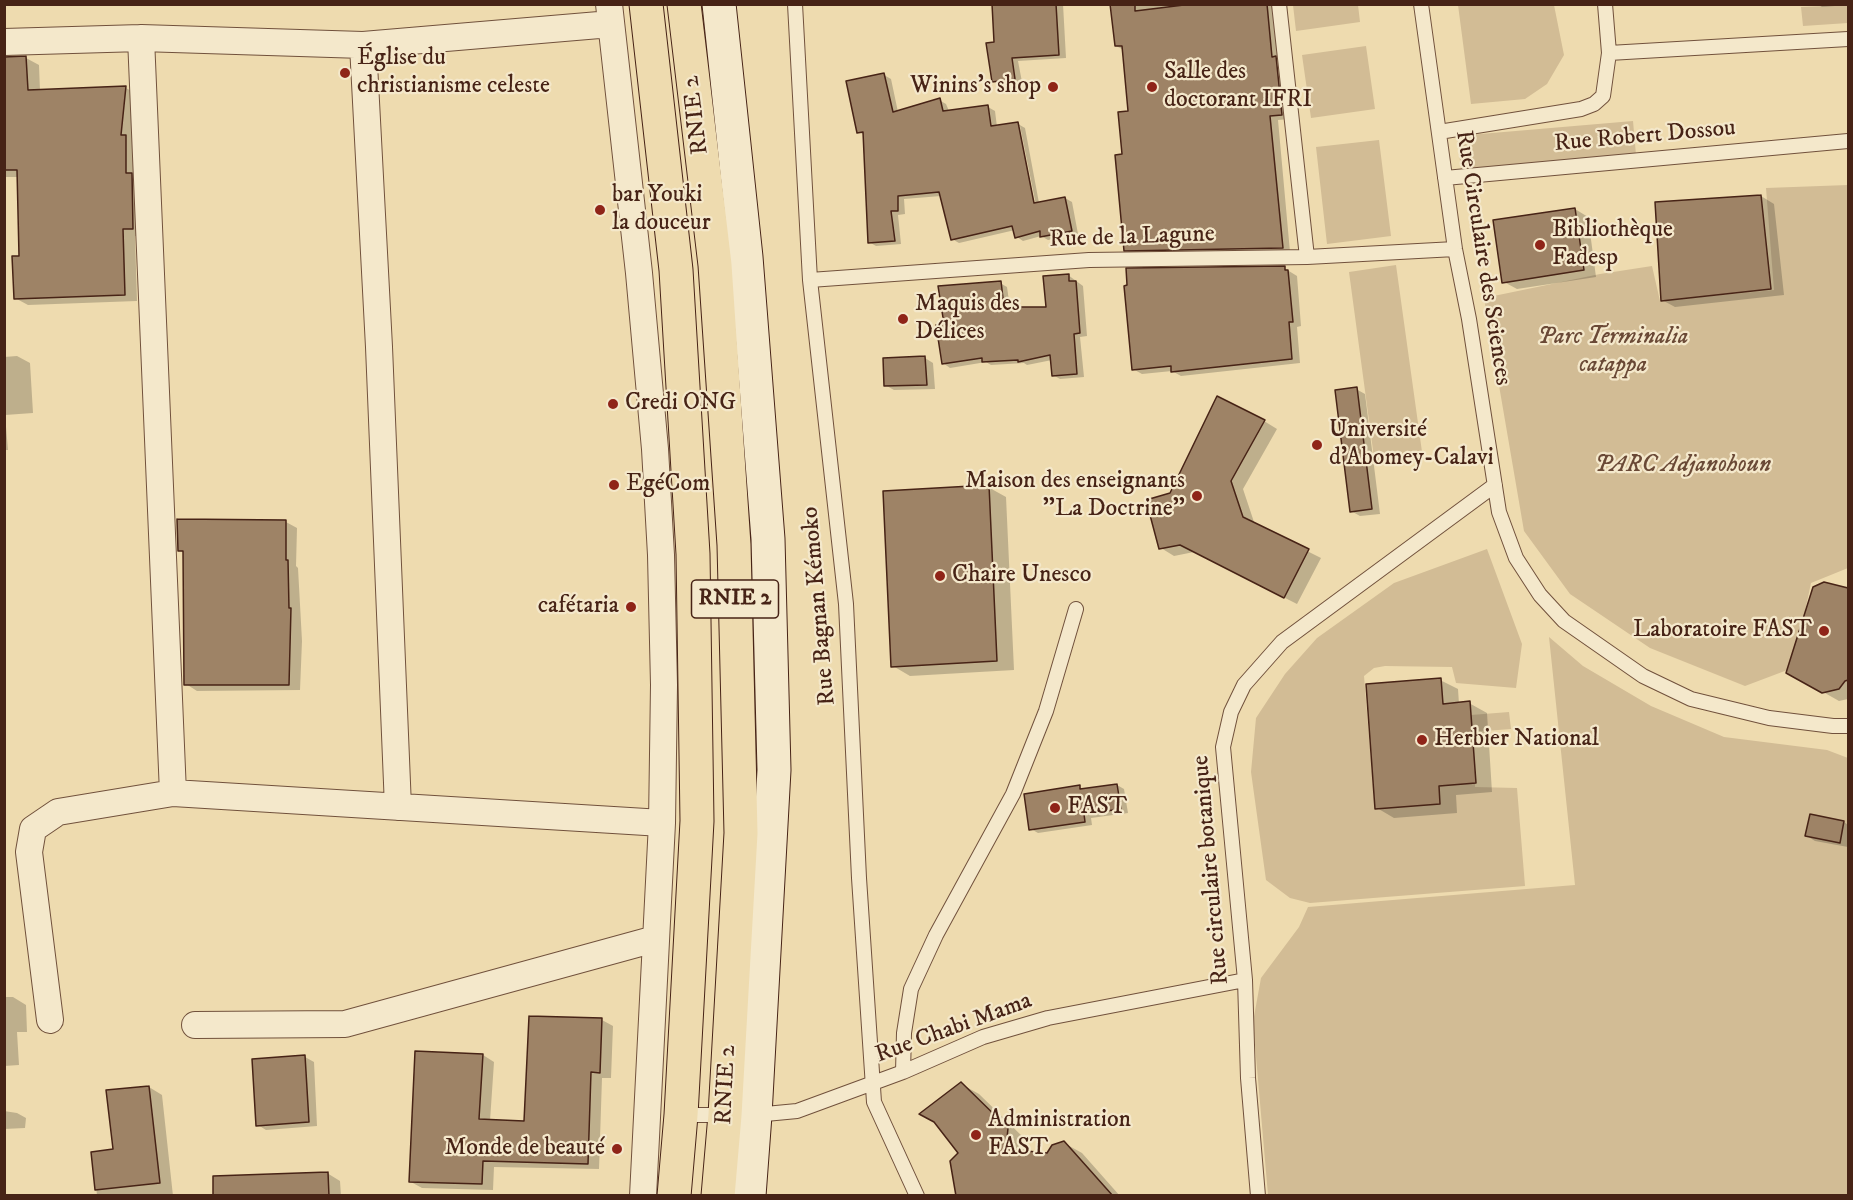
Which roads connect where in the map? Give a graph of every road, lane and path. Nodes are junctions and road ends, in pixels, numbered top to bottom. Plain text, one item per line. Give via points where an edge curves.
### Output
1 (646, 4) edge
2 (684, 4) edge
3 (719, 4) edge
4 (795, 4) edge
5 (1279, 4) edge
6 (1421, 4) edge
7 (1605, 4) edge
8 (610, 14) edge
9 (141, 38) junction
10 (1848, 39) edge
11 (4, 42) edge
12 (363, 45) junction
13 (1609, 53) junction
14 (1439, 132) junction
15 (1848, 141) edge
16 (1445, 178) junction
17 (1455, 249) junction
18 (1307, 257) junction
19 (810, 280) junction
20 (1495, 485) junction
21 (1076, 609) dead end
22 (1848, 726) edge
23 (173, 794) junction
24 (398, 807) junction
25 (662, 823) junction
26 (655, 939) junction
27 (1245, 980) junction
28 (50, 1020) dead end
29 (195, 1025) dead end
30 (903, 1072) junction
31 (873, 1082) junction
32 (681, 1115) junction
33 (740, 1115) junction
34 (648, 1195) edge
35 (718, 1196) edge
36 (749, 1196) edge
37 (917, 1196) edge
38 (1258, 1196) edge

1 - 32 highway, RNIE 2 / RNIE 2 via 676,270 693,554 698,821
2 - 33 highway, RNIE 2 / RNIE 2 via 715,265 734,545 741,833
3 - 33 street via 746,257 768,538 774,770
4 - 19 lane, Rue Bagnan Kémoko
5 - 18 lane
6 - 14 lane, Rue Circulaire des Sciences
7 - 13 lane
8 - 12 street
8 - 25 street via 655,449 664,685
9 - 11 street
9 - 12 street
9 - 23 street
10 - 13 lane
12 - 24 street
13 - 14 lane via 1603,96 1594,104
14 - 16 lane, Rue Circulaire des Sciences
15 - 16 lane, Rue Robert Dossou
16 - 17 lane, Rue Circulaire des Sciences
17 - 18 lane, Rue de la Lagune
17 - 20 lane, Rue Circulaire des Sciences
18 - 19 lane, Rue de la Lagune via 1089,260
19 - 31 lane, Rue Bagnan Kémoko via 846,604
20 - 22 lane, Rue Circulaire des Sciences via 1499,512 1516,558 1540,595 1564,621 1643,676 1691,699 1769,718
20 - 27 lane, Rue circulaire botanique via 1282,642 1244,685 1231,712 1223,747
21 - 30 lane via 1046,711 1013,794 911,989
23 - 24 street
23 - 28 street via 58,812 33,830 29,852
24 - 25 street
25 - 26 street
26 - 29 street via 345,1024
26 - 34 street
27 - 30 lane, Rue Chabi Mama via 1048,1018 983,1037
27 - 38 lane, Rue circulaire botanique
30 - 31 lane, Rue Chabi Mama
31 - 33 lane, Rue Chabi Mama via 797,1111
31 - 37 lane, Rue Bagnan Kémoko via 874,1102
32 - 33 lane, Rue Chabi Mama
32 - 34 highway, RNIE 2 / RNIE 2
33 - 35 highway, RNIE 2 / RNIE 2
33 - 36 street

